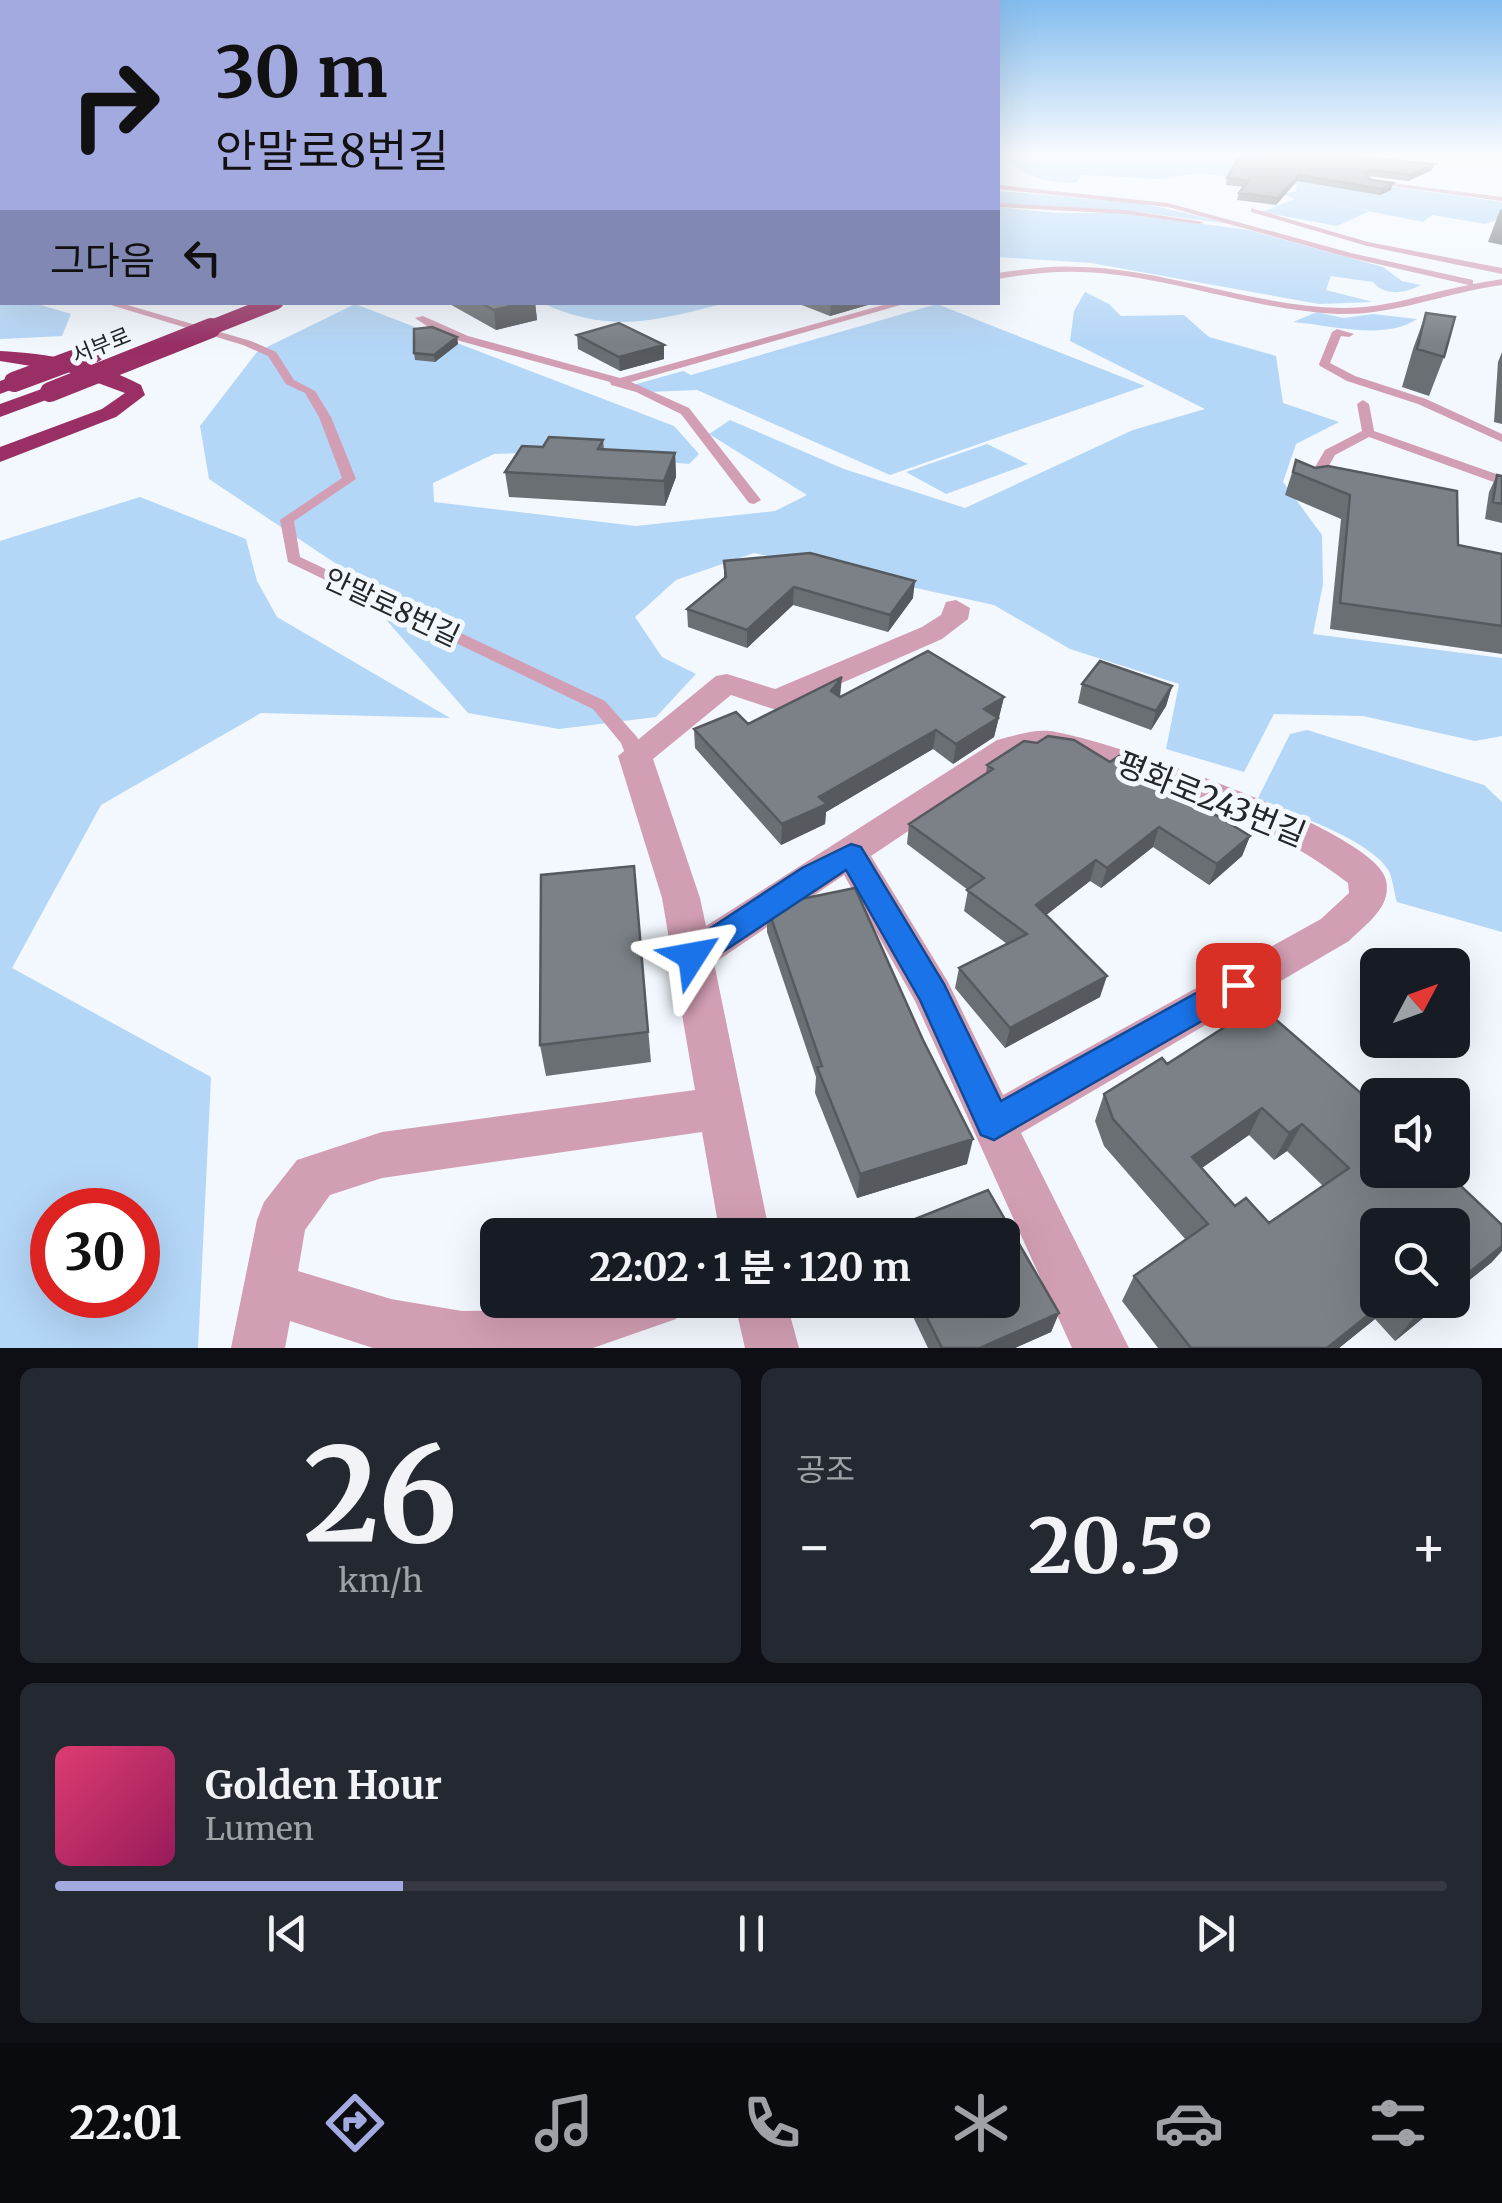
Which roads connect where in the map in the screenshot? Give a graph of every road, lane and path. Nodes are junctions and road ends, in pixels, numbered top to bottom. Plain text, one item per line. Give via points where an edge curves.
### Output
1 (1176, 218) edge
2 (1217, 218) edge
3 (1280, 218) edge
4 (1255, 227) junction
5 (1502, 271) edge
6 (1000, 276) edge
7 (1502, 282) edge
8 (1476, 283) junction
9 (1458, 287) junction
10 (1502, 289) edge
11 (115, 305) edge
12 (221, 305) edge
13 (268, 305) edge
14 (895, 305) edge
15 (420, 318) dead end
16 (1349, 334) dead end
17 (0, 356) edge
18 (616, 383) junction
19 (7, 385) edge
20 (1363, 404) dead end
21 (0, 411) edge
22 (1368, 433) junction
23 (1502, 438) edge
24 (0, 455) edge
25 (1502, 480) edge
26 (1312, 484) edge
27 (754, 500) dead end
28 (956, 608) dead end
29 (635, 756) junction
30 (851, 854) junction
31 (692, 956) junction
32 (720, 1108) junction
33 (994, 1124) junction
34 (742, 1218) edge
35 (269, 1288) junction
36 (607, 1318) edge
37 (764, 1318) edge
38 (258, 1348) edge
39 (772, 1348) edge
40 (1102, 1348) edge

1 - 4 lane
2 - 4 lane
3 - 5 lane via 1367,244
4 - 8 lane
6 - 9 lane via 1042,268 1100,271 1340,311 1394,307
7 - 8 lane
8 - 9 lane
9 - 10 lane
11 - 29 lane, 안말로8번길 via 272,354 290,382 309,391 349,479 287,520 293,560 598,705
12 - 19 highway, 서부로, bridge
13 - 21 highway, 서부로, bridge
14 - 18 lane
15 - 18 lane via 447,333
16 - 23 lane via 1337,332 1324,364
17 - 24 highway via 120,382 136,395 109,414
18 - 27 lane via 685,411
20 - 22 lane
22 - 25 lane
22 - 26 lane via 1330,453
28 - 29 street via 954,619 932,632 776,700 727,683
29 - 31 street, 안말로8번길 via 676,880
30 - 31 street, 평화로243번길
30 - 33 street via 933,994
30 - 33 street, 평화로243번길 via 1009,748 1044,741 1080,747 1294,827 1367,877 1368,898 1335,930
31 - 32 street
32 - 34 street
32 - 35 street via 382,1155 314,1177 282,1220
33 - 40 street
35 - 36 street via 432,1335 577,1329
35 - 38 street
37 - 39 street

